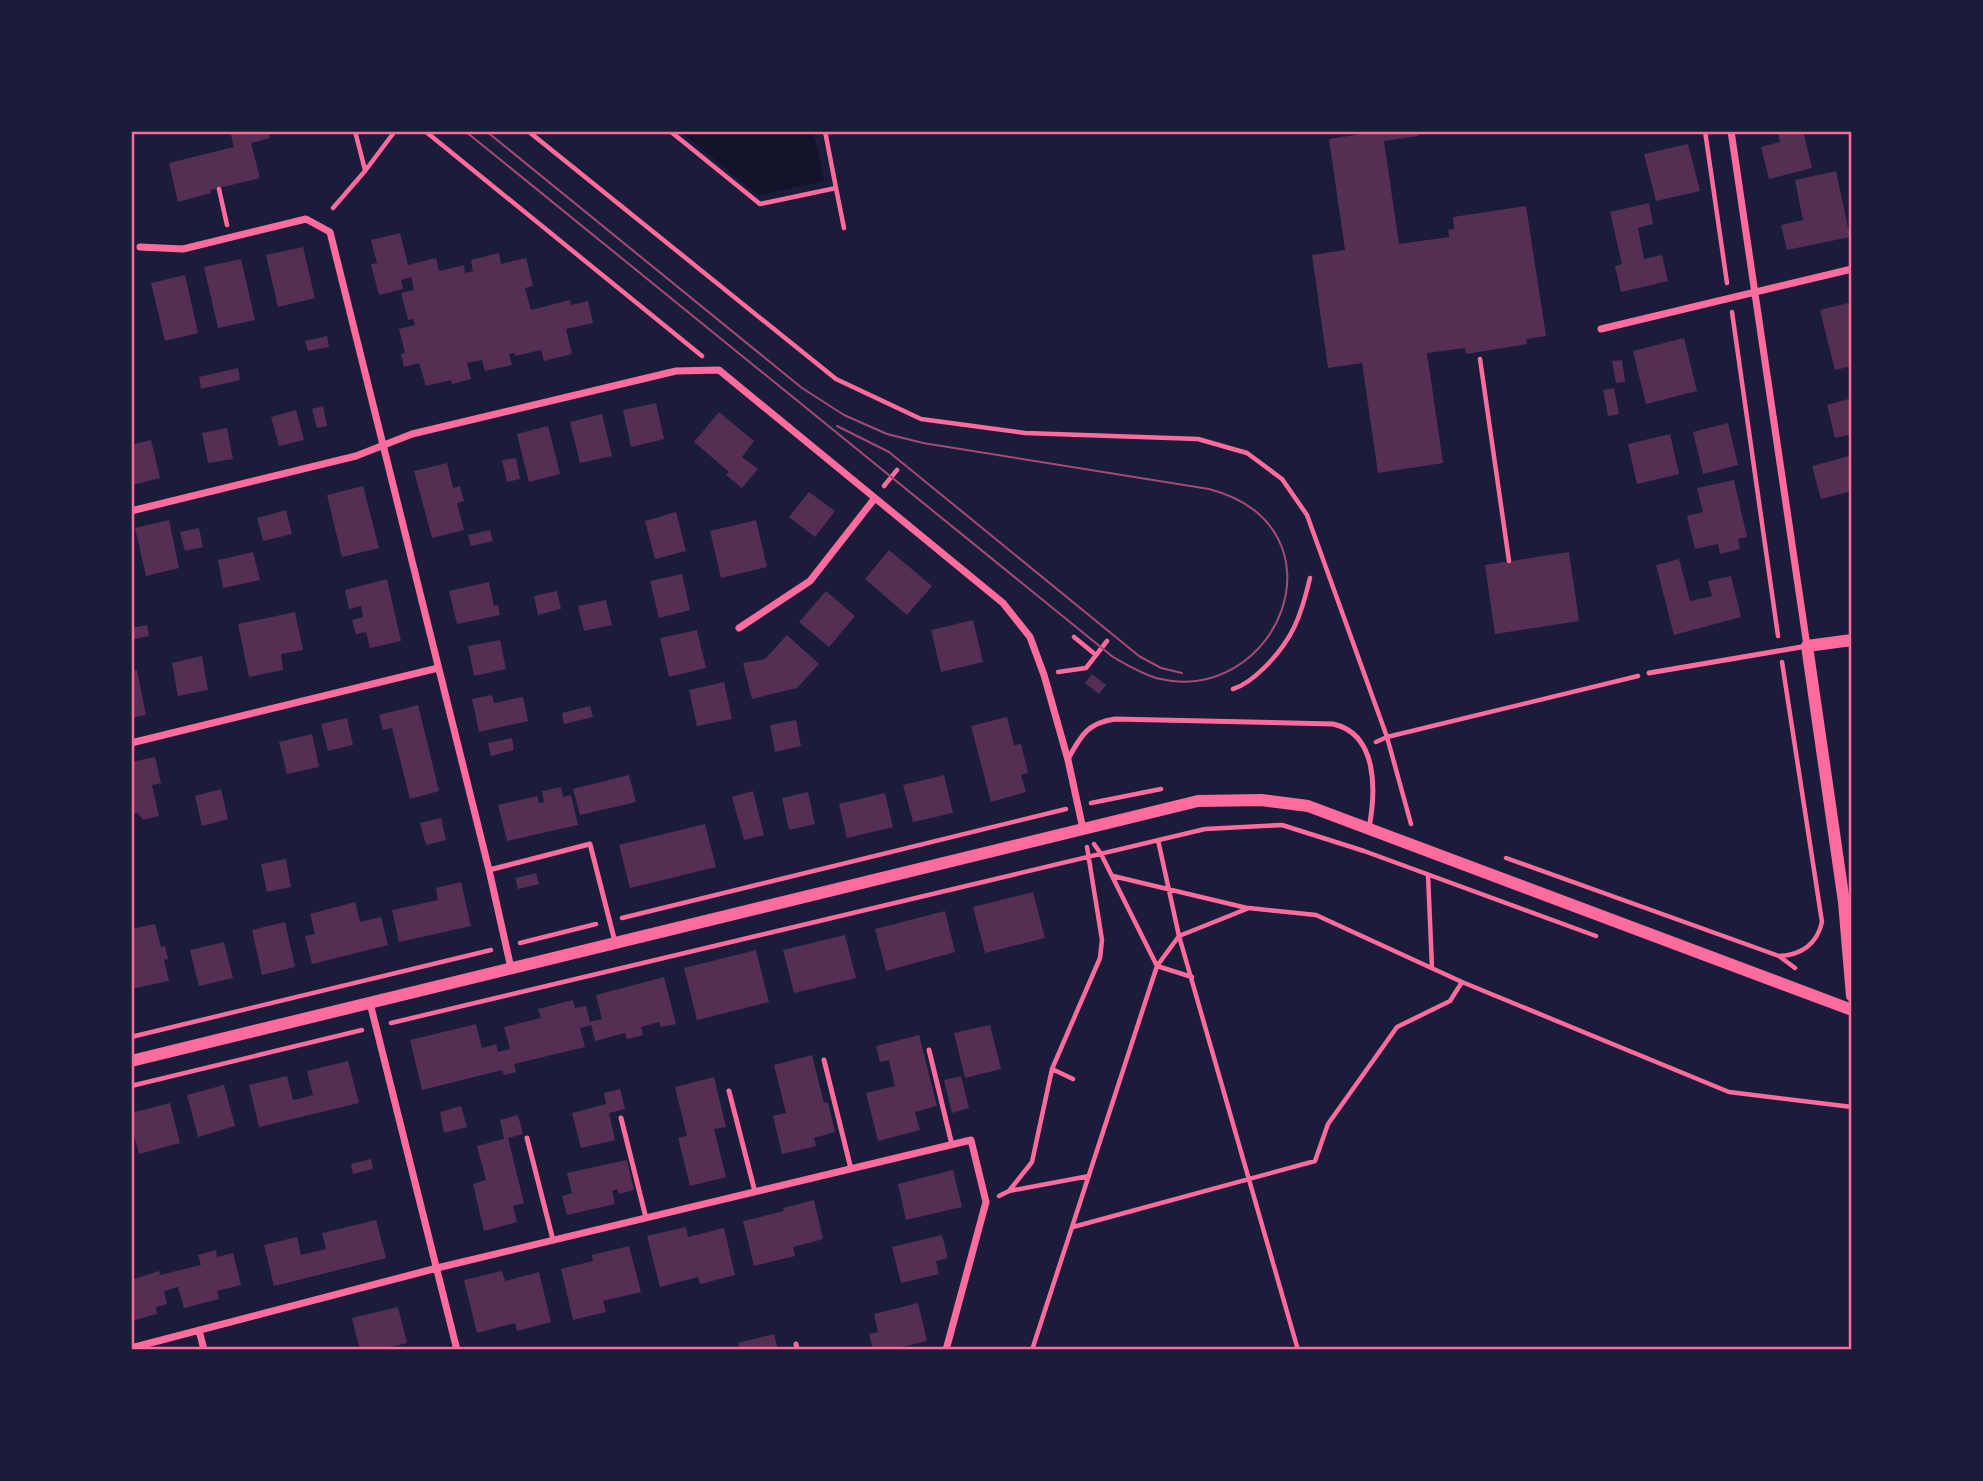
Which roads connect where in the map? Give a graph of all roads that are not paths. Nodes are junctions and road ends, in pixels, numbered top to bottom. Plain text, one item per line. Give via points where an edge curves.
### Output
1 (1731, 131) edge
2 (140, 247) dead end
3 (1852, 269) edge
4 (1755, 292) junction
5 (1601, 329) dead end
6 (384, 445) junction
7 (875, 498) junction
8 (131, 511) edge
9 (739, 628) dead end
10 (1852, 640) edge
11 (1807, 646) junction
12 (438, 668) junction
13 (1649, 673) road end
14 (131, 743) edge
15 (1068, 760) junction
16 (1369, 828) junction
17 (1083, 829) junction
18 (489, 870) junction
19 (615, 942) junction
20 (511, 968) junction
21 (1852, 996) edge
22 (370, 1003) junction
23 (1852, 1010) edge
24 (929, 1050) dead end
25 (824, 1060) dead end
26 (131, 1061) edge
27 (729, 1090) dead end
28 (621, 1118) dead end
29 (527, 1138) dead end
30 (952, 1145) junction
31 (851, 1169) junction
32 (755, 1192) junction
33 (646, 1218) junction
34 (553, 1240) junction
35 (436, 1268) junction
36 (199, 1330) junction
37 (131, 1348) edge
38 (204, 1350) edge
39 (457, 1350) edge
40 (946, 1350) edge

1 - 4 street
2 - 6 street via 183,249 306,219 330,232
3 - 4 street
4 - 5 street
4 - 11 street
6 - 7 street via 412,434 676,371 719,370
6 - 8 street via 356,456
6 - 12 street
7 - 9 street via 810,581
7 - 15 street via 1003,603 1030,637
10 - 11 street
11 - 13 lane
11 - 21 street via 1844,902
12 - 14 street
12 - 18 street
15 - 16 lane via 1087,729 1115,719 1333,724 1355,733 1365,747 1373,787
15 - 17 street
16 - 17 street via 1308,806 1261,800 1198,801
16 - 23 street
17 - 19 street
18 - 19 lane via 590,844
18 - 20 street
19 - 20 street
20 - 22 street
22 - 26 street
22 - 35 street
24 - 30 lane
25 - 31 lane
27 - 32 lane
28 - 33 lane
29 - 34 lane
30 - 31 street
30 - 40 street via 971,1140 986,1202
31 - 32 street
32 - 33 street
33 - 34 street
34 - 35 street
35 - 36 street
35 - 39 street
36 - 37 street
36 - 38 street

